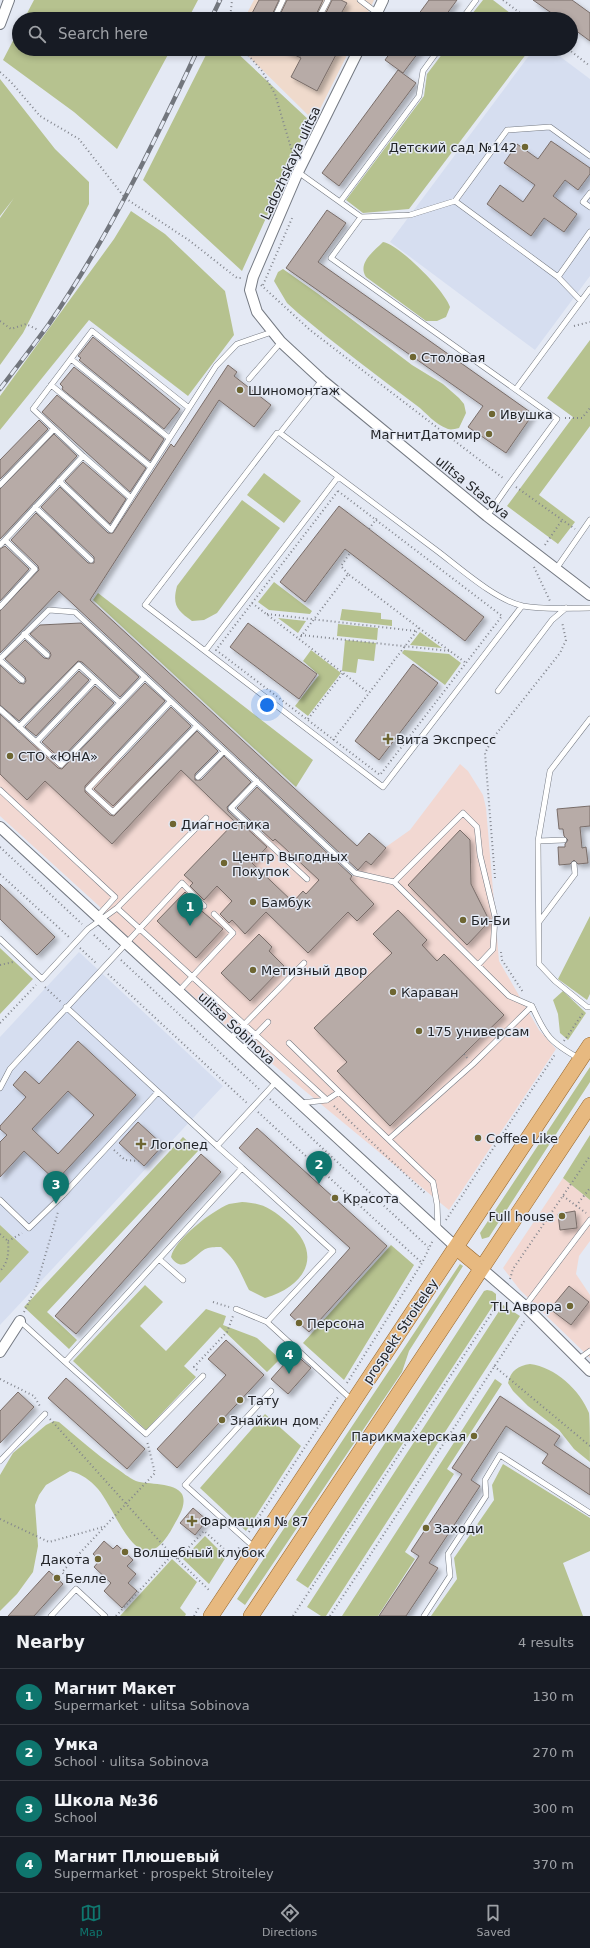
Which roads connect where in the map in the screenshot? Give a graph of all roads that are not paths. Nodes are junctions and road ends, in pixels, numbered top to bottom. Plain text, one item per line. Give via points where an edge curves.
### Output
1 (9, 0) edge
2 (283, 0) edge
3 (328, 0) edge
4 (360, 0) edge
5 (383, 0) edge
6 (476, 0) edge
7 (277, 12) edge
8 (322, 12) edge
9 (371, 12) edge
10 (377, 12) edge
11 (467, 12) edge
12 (0, 24) edge
13 (356, 56) edge
14 (434, 56) edge
15 (590, 156) edge
16 (298, 172) junction
17 (590, 193) edge
18 (455, 201) junction
19 (340, 202) junction
20 (590, 207) edge
21 (361, 217) junction
22 (590, 232) edge
23 (558, 277) junction
24 (590, 289) edge
25 (250, 290) joint
26 (581, 301) junction
27 (272, 332) junction
28 (281, 342) junction
29 (71, 359) junction
30 (250, 380) dead end
31 (322, 380) junction
32 (51, 385) junction
33 (516, 389) junction
34 (189, 408) junction
35 (54, 429) junction
36 (280, 433) junction
37 (169, 438) junction
38 (83, 456) junction
39 (151, 467) junction
40 (338, 477) junction
41 (60, 481) junction
42 (0, 485) edge
43 (131, 498) junction
44 (35, 508) junction
45 (488, 516) junction
46 (590, 520) edge
47 (5, 540) junction
48 (0, 545) edge
49 (91, 560) dead end
50 (556, 569) junction
51 (590, 595) edge
52 (522, 606) junction
53 (0, 607) edge
54 (566, 608) junction
55 (590, 608) edge
56 (24, 634) junction
57 (205, 651) junction
58 (47, 655) dead end
59 (0, 660) edge
60 (145, 677) junction
61 (22, 680) dead end
62 (95, 680) junction
63 (498, 691) dead end
64 (170, 702) junction
65 (120, 703) junction
66 (0, 709) edge
67 (590, 718) edge
68 (197, 726) junction
69 (19, 727) junction
70 (36, 742) junction
71 (224, 751) junction
72 (198, 777) dead end
73 (257, 782) junction
74 (0, 790) edge
75 (206, 818) dead end
76 (0, 827) edge
77 (564, 840) dead end
78 (538, 841) junction
79 (574, 864) dead end
80 (307, 879) dead end
81 (394, 882) junction
82 (204, 906) dead end
83 (117, 908) junction
84 (214, 914) dead end
85 (99, 918) junction
86 (540, 922) junction
87 (139, 928) junction
88 (0, 939) edge
89 (125, 943) junction
90 (304, 963) dead end
91 (478, 965) junction
92 (192, 977) junction
93 (178, 992) junction
94 (532, 1006) junction
95 (66, 1007) junction
96 (588, 1007) edge
97 (268, 1022) dead end
98 (243, 1024) junction
99 (255, 1035) junction
100 (230, 1039) junction
101 (289, 1043) dead end
102 (590, 1045) edge
103 (241, 1050) junction
104 (580, 1060) junction
105 (276, 1082) junction
106 (0, 1088) edge
107 (158, 1092) junction
108 (340, 1092) junction
109 (327, 1100) junction
110 (299, 1103) junction
111 (590, 1105) edge
112 (389, 1140) junction
113 (217, 1146) junction
114 (242, 1168) junction
115 (0, 1200) edge
116 (590, 1220) edge
117 (438, 1232) junction
118 (456, 1248) junction
119 (159, 1259) junction
120 (481, 1268) junction
121 (183, 1280) dead end
122 (236, 1309) road end
123 (528, 1309) junction
124 (20, 1321) joint
125 (267, 1322) junction
126 (590, 1351) edge
127 (0, 1352) edge
128 (580, 1359) junction
129 (65, 1362) junction
130 (590, 1371) edge
131 (203, 1376) road end
132 (271, 1391) dead end
133 (354, 1401) junction
134 (45, 1414) road end
135 (0, 1461) edge
136 (590, 1513) edge
137 (257, 1549) junction
138 (51, 1616) edge
139 (105, 1616) edge
140 (211, 1616) edge
141 (251, 1616) edge
142 (424, 1616) edge

1 - 12 street
2 - 7 lane
3 - 8 lane
4 - 9 lane
5 - 10 street
6 - 11 lane
13 - 16 street, Ladozhskaya ulitsa
14 - 19 lane via 423,71 419,96
15 - 18 lane via 550,127 507,130
16 - 19 lane
16 - 25 street, Ladozhskaya ulitsa via 252,277
17 - 20 lane via 583,202
18 - 21 lane via 410,215
18 - 23 lane
19 - 21 lane
21 - 33 lane via 331,258
22 - 23 lane
23 - 26 lane
24 - 26 lane
25 - 27 street, ulitsa Stasova via 257,312
26 - 33 lane
27 - 28 street, ulitsa Stasova
27 - 34 lane via 237,344 216,366
28 - 30 lane
28 - 31 street, ulitsa Stasova
29 - 32 lane
29 - 34 lane via 92,331
29 - 37 lane
31 - 36 lane
31 - 45 street, ulitsa Stasova
32 - 35 lane via 33,409
32 - 39 lane
33 - 45 lane via 557,420
34 - 37 lane
35 - 38 lane
35 - 42 lane
36 - 40 lane
36 - 57 lane via 276,433 145,605
37 - 39 lane
38 - 41 lane
38 - 43 lane
39 - 43 lane
40 - 52 lane via 494,593
40 - 57 lane
41 - 43 lane via 111,530
41 - 44 lane
44 - 47 lane
44 - 49 lane
45 - 50 street, ulitsa Stasova
46 - 50 lane
47 - 48 lane
47 - 53 lane via 35,569
50 - 51 street, ulitsa Stasova
52 - 54 lane
52 - 57 lane via 383,788
54 - 55 lane
54 - 63 lane via 552,620
56 - 58 lane
56 - 59 lane
56 - 60 lane via 48,610 75,612
59 - 61 lane
60 - 64 lane
60 - 65 lane
62 - 65 lane
62 - 69 lane via 79,665
62 - 70 lane
64 - 68 lane
64 - 68 lane via 88,789 113,812
65 - 70 lane via 61,766
66 - 69 lane
67 - 78 lane via 550,771
68 - 71 lane
69 - 70 lane
71 - 72 lane
71 - 73 lane
73 - 80 lane via 232,808
73 - 81 lane via 355,873
74 - 85 lane via 115,897
75 - 83 lane
76 - 85 street, ulitsa Sobinova
77 - 78 lane
78 - 86 lane
79 - 86 lane via 575,874
81 - 91 lane
81 - 91 lane via 463,814 472,822 477,827 480,855 495,917 493,949
82 - 87 lane via 182,883
83 - 85 lane
83 - 87 lane
84 - 92 lane via 233,933
85 - 88 lane via 42,979
85 - 89 street, ulitsa Sobinova
86 - 96 lane via 539,964 555,981
87 - 89 lane
87 - 92 lane
89 - 93 street, ulitsa Sobinova
89 - 95 lane
90 - 98 lane
91 - 94 lane via 508,996
92 - 93 lane
92 - 98 lane
93 - 100 street, ulitsa Sobinova
94 - 104 lane via 543,1032 560,1048
94 - 112 lane
95 - 106 lane via 10,1069
95 - 107 lane
97 - 99 lane
98 - 99 lane
98 - 100 lane
99 - 103 lane
99 - 109 lane
100 - 103 street, ulitsa Sobinova
101 - 108 lane
102 - 104 main road, prospekt Stroiteley
103 - 105 street, ulitsa Sobinova
104 - 118 main road, prospekt Stroiteley
105 - 110 street, ulitsa Sobinova
105 - 113 lane
107 - 113 lane
107 - 115 lane via 30,1228
108 - 109 lane
108 - 112 lane
109 - 110 lane
110 - 117 street, ulitsa Sobinova
111 - 120 main road
112 - 117 lane via 433,1182
113 - 114 lane
114 - 119 lane
114 - 125 lane via 333,1251
116 - 123 lane
117 - 118 street, ulitsa Sobinova
118 - 120 main road
118 - 133 main road, prospekt Stroiteley
119 - 121 lane
119 - 129 lane
120 - 123 street
120 - 141 main road
122 - 125 lane
123 - 128 street
124 - 127 street
124 - 129 lane
125 - 133 lane
126 - 128 lane
128 - 130 street
129 - 131 lane via 146,1434
132 - 137 lane via 185,1485
133 - 137 main road, prospekt Stroiteley
134 - 135 lane
136 - 142 lane via 500,1455 485,1480 486,1496 448,1554 450,1576
137 - 140 main road, prospekt Stroiteley
138 - 139 lane via 76,1589

